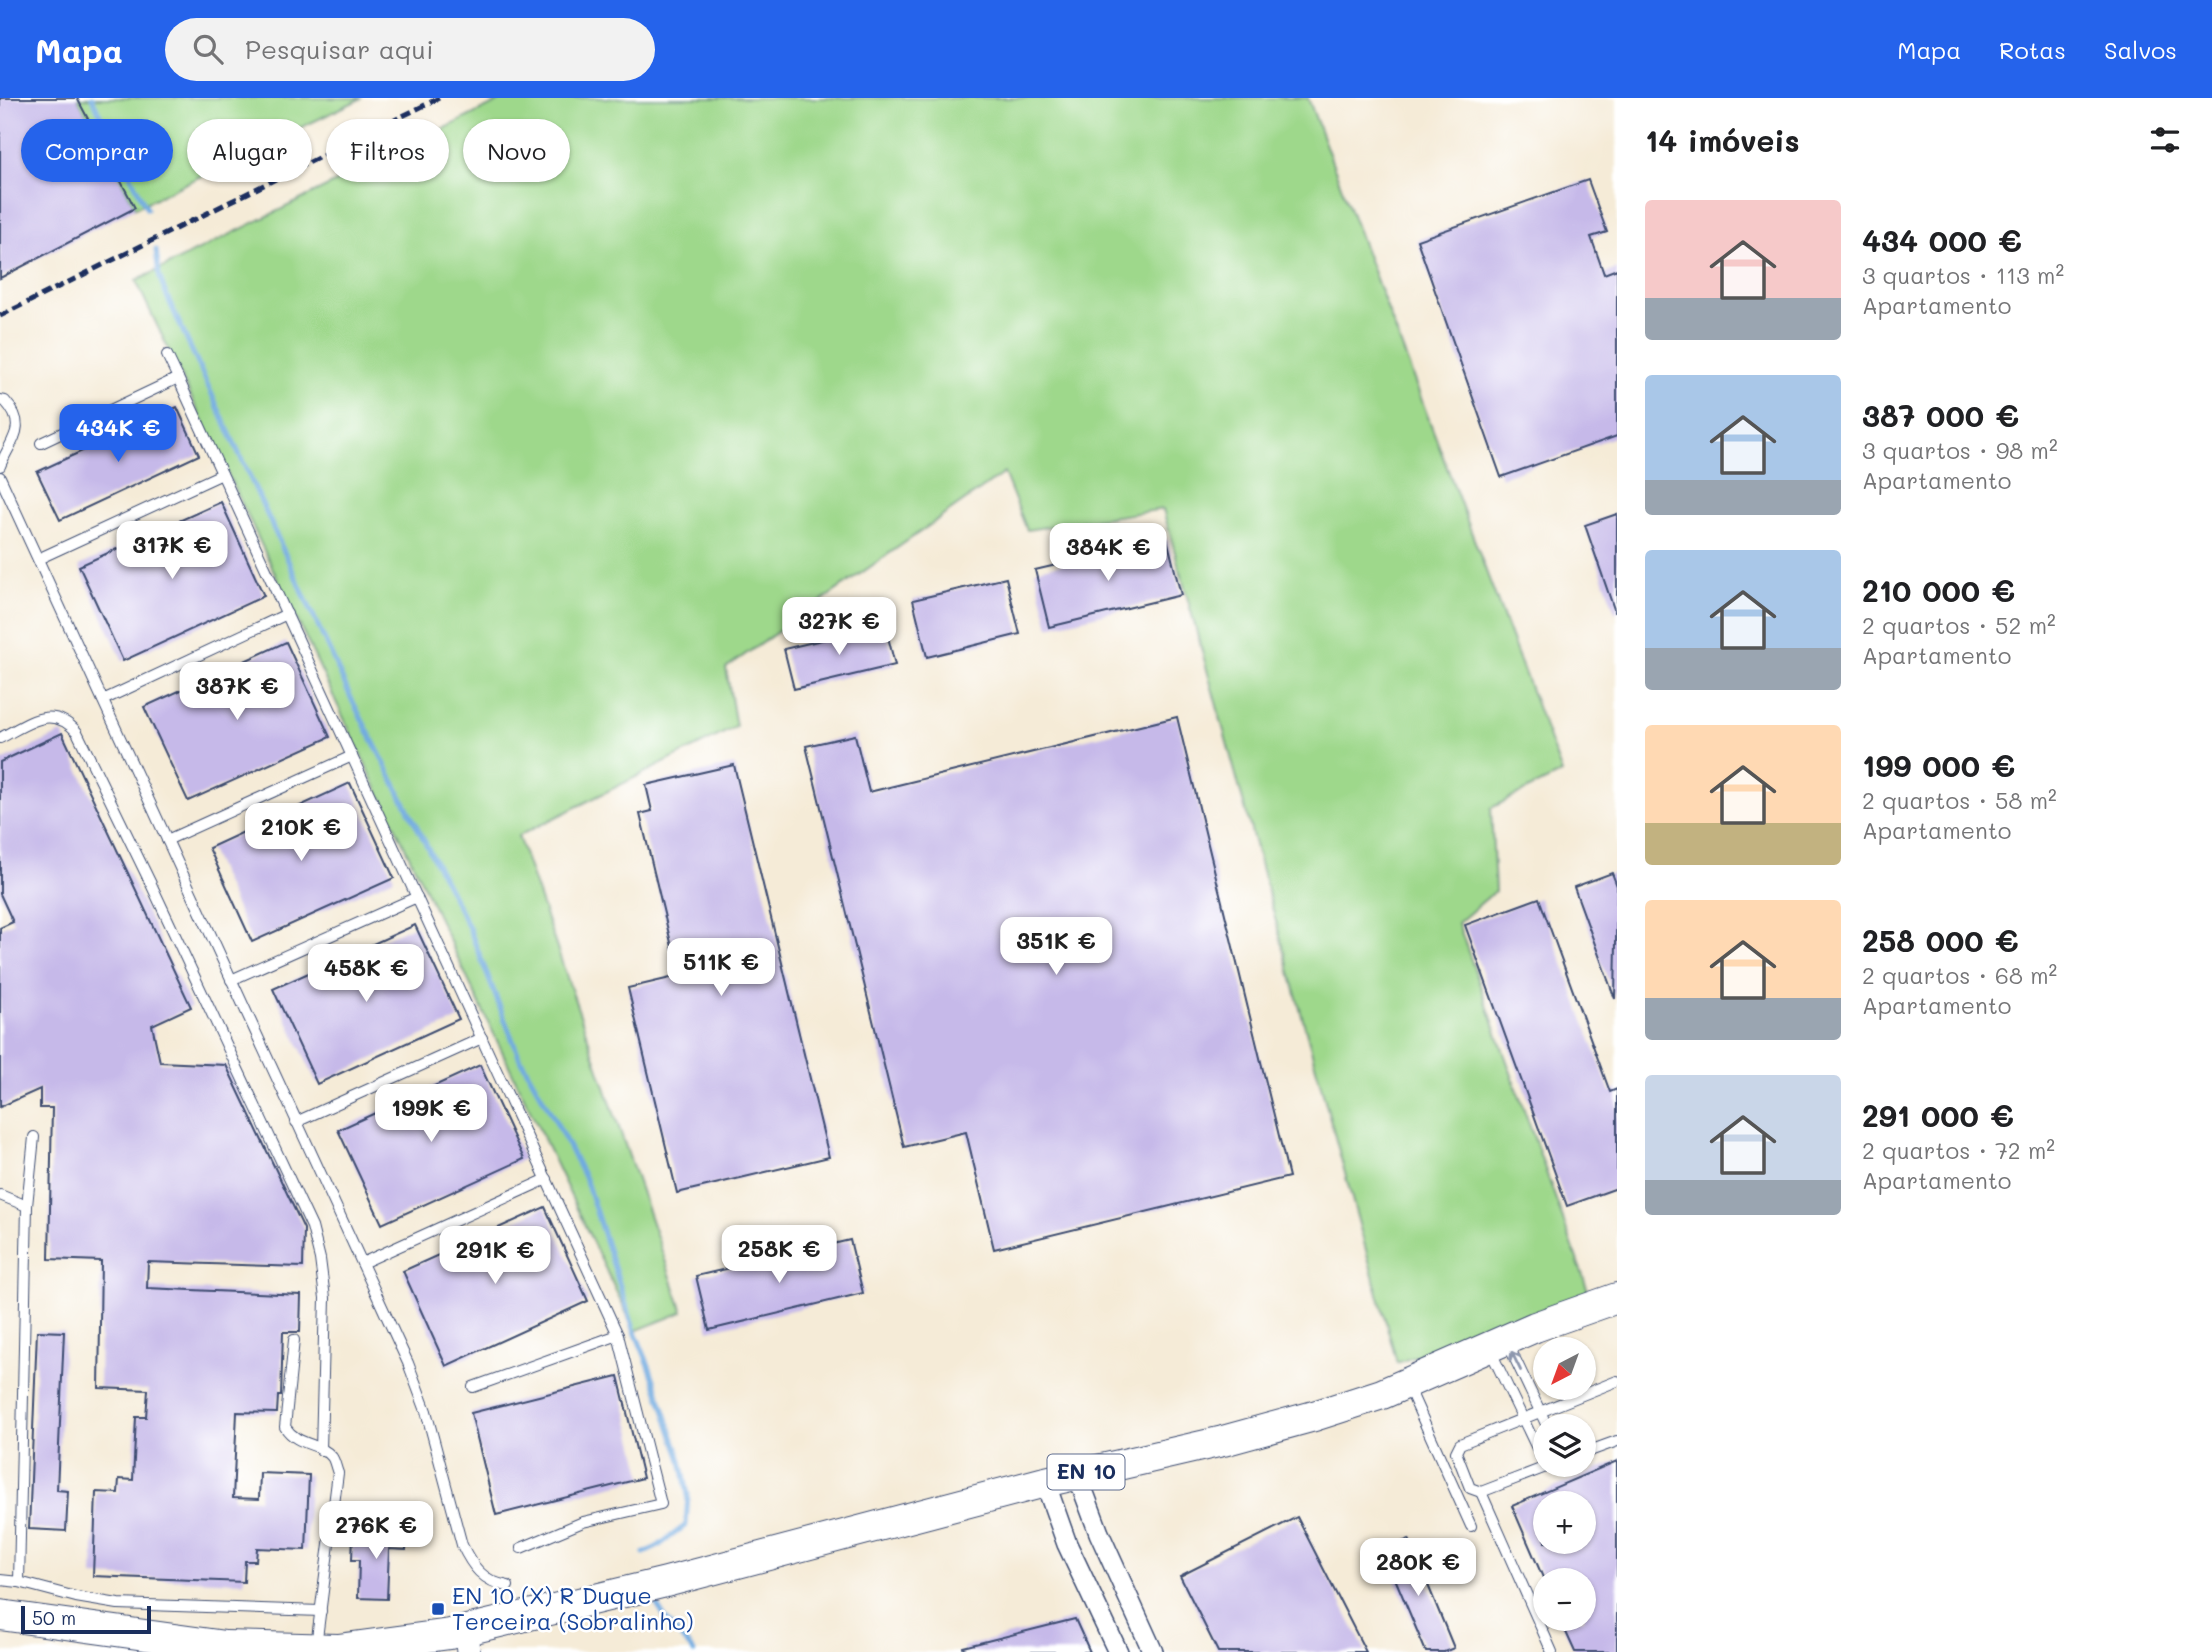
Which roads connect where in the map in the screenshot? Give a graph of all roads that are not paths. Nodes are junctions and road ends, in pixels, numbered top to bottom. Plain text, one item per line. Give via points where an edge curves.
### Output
1 (167, 355) dead end
2 (178, 378) junction
3 (0, 400) edge
4 (41, 443) dead end
5 (0, 466) edge
6 (222, 474) junction
7 (0, 477) edge
8 (38, 559) junction
9 (287, 614) junction
10 (103, 700) junction
11 (0, 738) edge
12 (352, 756) junction
13 (167, 840) junction
14 (417, 897) junction
15 (231, 980) junction
16 (482, 1038) junction
17 (296, 1122) junction
18 (34, 1137) dead end
19 (547, 1178) junction
20 (0, 1195) edge
21 (27, 1206) junction
22 (362, 1263) junction
23 (1617, 1298) edge
24 (618, 1335) junction
25 (294, 1340) dead end
26 (1497, 1344) junction
27 (1617, 1381) edge
28 (1407, 1383) junction
29 (473, 1387) dead end
30 (1541, 1413) junction
31 (1524, 1419) junction
32 (1533, 1437) edge
33 (1617, 1441) edge
34 (1596, 1449) edge
35 (321, 1450) junction
36 (1533, 1472) edge
37 (1077, 1474) junction
38 (1045, 1482) junction
39 (1480, 1492) junction
40 (1471, 1527) dead end
41 (521, 1548) dead end
42 (0, 1580) edge
43 (19, 1581) junction
44 (508, 1586) dead end
45 (321, 1611) junction
46 (0, 1615) edge
47 (454, 1642) edge
48 (397, 1646) edge
49 (298, 1650) edge
50 (1118, 1652) edge
51 (1153, 1652) edge
52 (1552, 1652) edge

1 - 2 lane
2 - 4 lane
2 - 6 lane
3 - 5 lane via 16,412 19,424
6 - 8 lane
6 - 9 lane
7 - 8 lane
8 - 10 lane
9 - 10 lane
9 - 12 lane
10 - 13 lane
11 - 35 lane via 54,716 67,721 76,732 312,1227 325,1298
12 - 13 lane
12 - 14 lane
13 - 15 lane
14 - 15 lane
14 - 16 lane
15 - 17 lane
16 - 17 lane
16 - 19 lane
17 - 22 lane
18 - 21 lane
19 - 22 lane
19 - 24 lane
20 - 21 lane
21 - 43 lane
22 - 44 lane via 419,1389 462,1545 484,1577
23 - 26 main road, EN 10
24 - 29 lane
24 - 41 lane via 661,1504 583,1522
25 - 35 lane via 285,1427 298,1441
26 - 28 main road, EN 10
30 -> 26 lane
26 - 31 lane
27 - 30 lane
28 - 37 main road, EN 10 via 1314,1416
28 - 40 lane
30 - 31 lane
31 - 32 lane
31 - 39 lane via 1457,1448 1470,1488
33 - 34 lane
35 - 45 lane via 332,1457 338,1473
36 - 39 lane
37 - 38 main road, EN 10
37 - 51 street via 1098,1533
38 - 47 main road, EN 10
38 - 50 street via 1067,1544
39 - 52 lane
42 - 43 lane
43 - 45 lane via 118,1604
45 - 49 lane
46 - 49 main road, EN 10 via 185,1642
47 - 48 main road, EN 10
48 - 49 main road, EN 10

